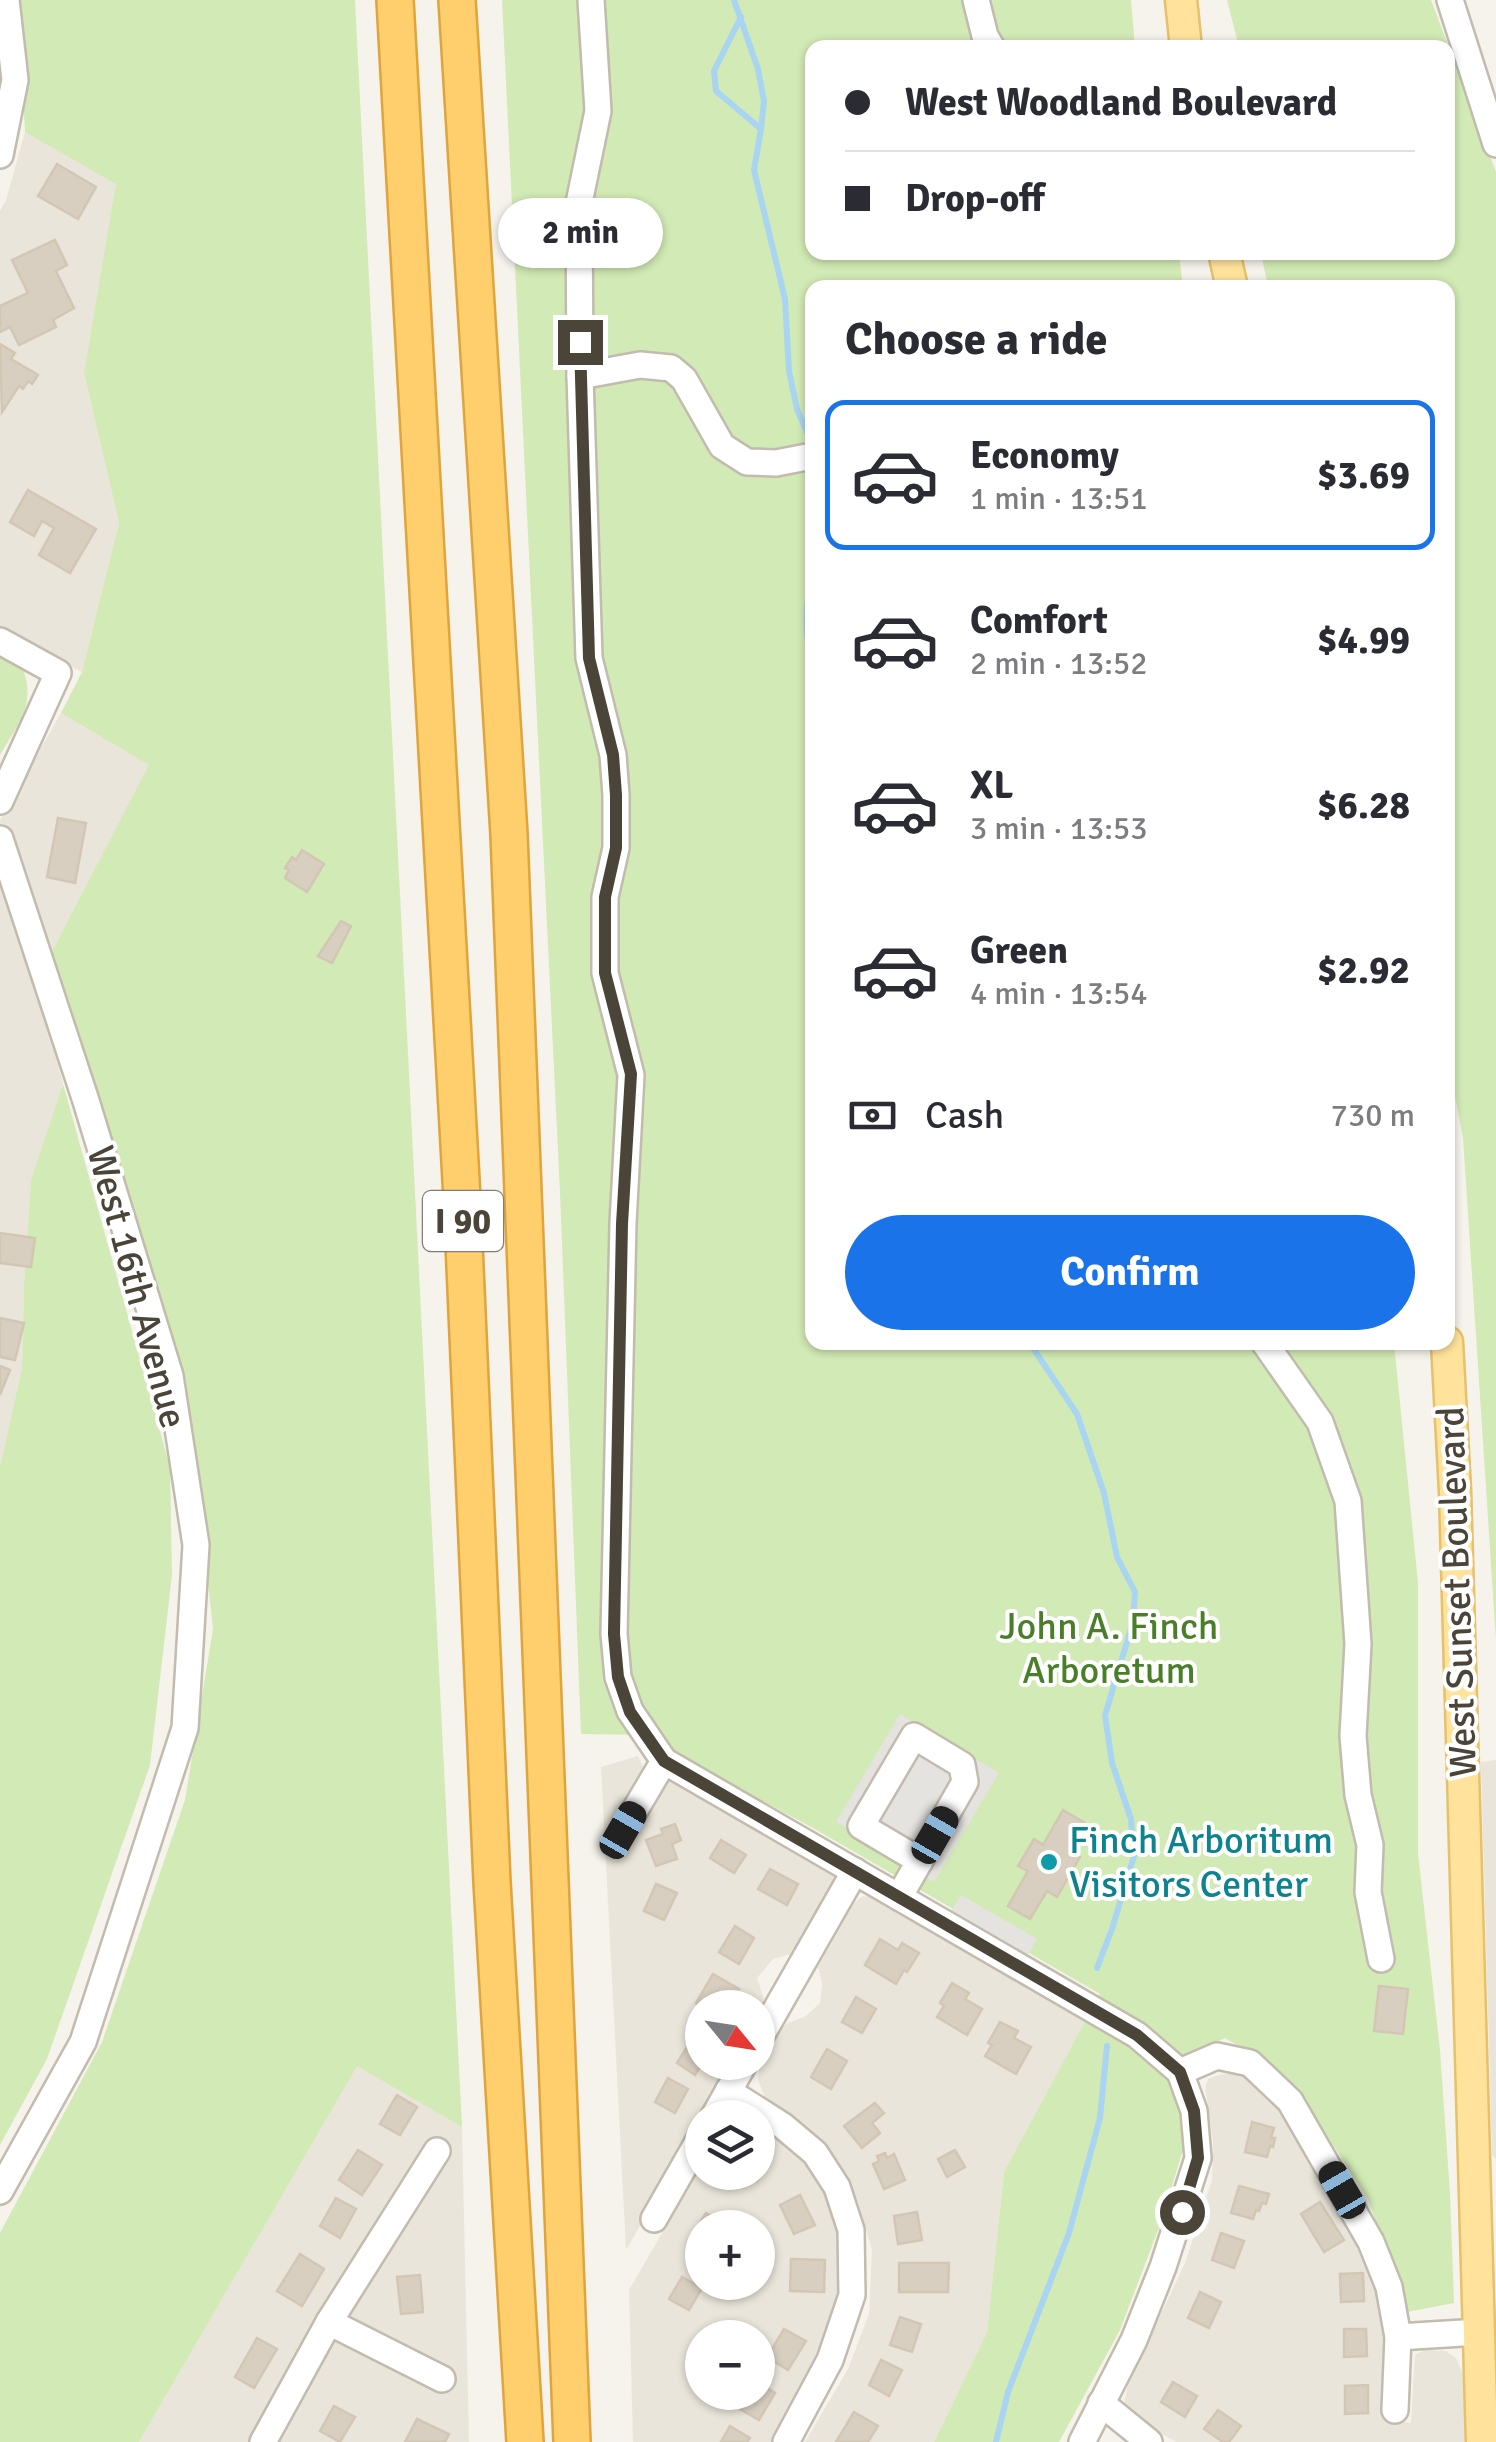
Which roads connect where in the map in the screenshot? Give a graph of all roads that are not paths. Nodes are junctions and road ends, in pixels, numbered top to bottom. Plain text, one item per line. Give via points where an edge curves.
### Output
1 (6, 0) edge
2 (395, 0) edge
3 (457, 0) edge
4 (591, 0) edge
5 (976, 0) edge
6 (1181, 0) edge
7 (1450, 0) edge
8 (987, 40) edge
9 (1185, 40) edge
10 (1496, 144) edge
11 (0, 155) edge
12 (580, 376) junction
13 (805, 457) edge
14 (0, 640) edge
15 (0, 801) edge
16 (0, 840) edge
17 (1270, 1350) edge
18 (1447, 1350) edge
19 (664, 1761) junction
20 (623, 1830) dead end
21 (920, 1861) junction
22 (855, 1871) junction
23 (899, 1897) junction
24 (1382, 1959) dead end
25 (775, 2011) edge
26 (1180, 2072) junction
27 (734, 2080) edge
28 (728, 2091) junction
29 (723, 2100) edge
30 (438, 2151) dead end
31 (685, 2165) edge
32 (1485, 2190) edge
33 (0, 2191) edge
34 (654, 2219) dead end
35 (329, 2322) junction
36 (1479, 2332) junction
37 (1398, 2337) junction
38 (442, 2379) dead end
39 (1101, 2403) junction
40 (1395, 2410) dead end
41 (263, 2442) edge
42 (526, 2442) edge
43 (572, 2442) edge
44 (786, 2442) edge
45 (1082, 2442) edge
46 (1149, 2442) edge
47 (1482, 2442) edge

1 - 11 street via 15,80
2 - 42 highway, I 90
3 - 43 highway, I 90 via 509,834
4 - 12 street via 598,112 579,203
5 - 8 street
6 - 9 main road
7 - 10 street
12 - 13 street via 640,365 671,368 722,446 746,462
12 - 19 street via 589,658 616,795 605,973 631,1074 614,1634 630,1712
14 - 15 street via 58,673
16 - 33 street, West 16th Avenue via 170,1376 196,1544 184,1728 83,2042
17 - 24 street via 1320,1422 1348,1501 1358,1644 1353,1736 1370,1845 1368,1892
18 - 32 main road, West Sunset Boulevard
19 - 20 street
19 - 22 street
21 - 21 street via 965,1782 962,1765 914,1736 861,1826
21 - 23 street
22 - 23 street
22 - 25 street
23 - 26 street via 1137,2035
26 - 37 street via 1217,2056 1250,2063 1290,2101 1371,2242 1390,2287
26 - 39 street via 1194,2111 1198,2158 1149,2303
27 - 28 street
28 - 29 street
28 - 44 street via 814,2154 837,2188 852,2230 852,2295 830,2360
30 - 35 street
31 - 34 street
32 - 36 main road, West Sunset Boulevard
35 - 38 street
35 - 41 street
36 - 37 street
36 - 47 main road, West Sunset Boulevard
37 - 40 street
39 - 45 street
39 - 46 street

